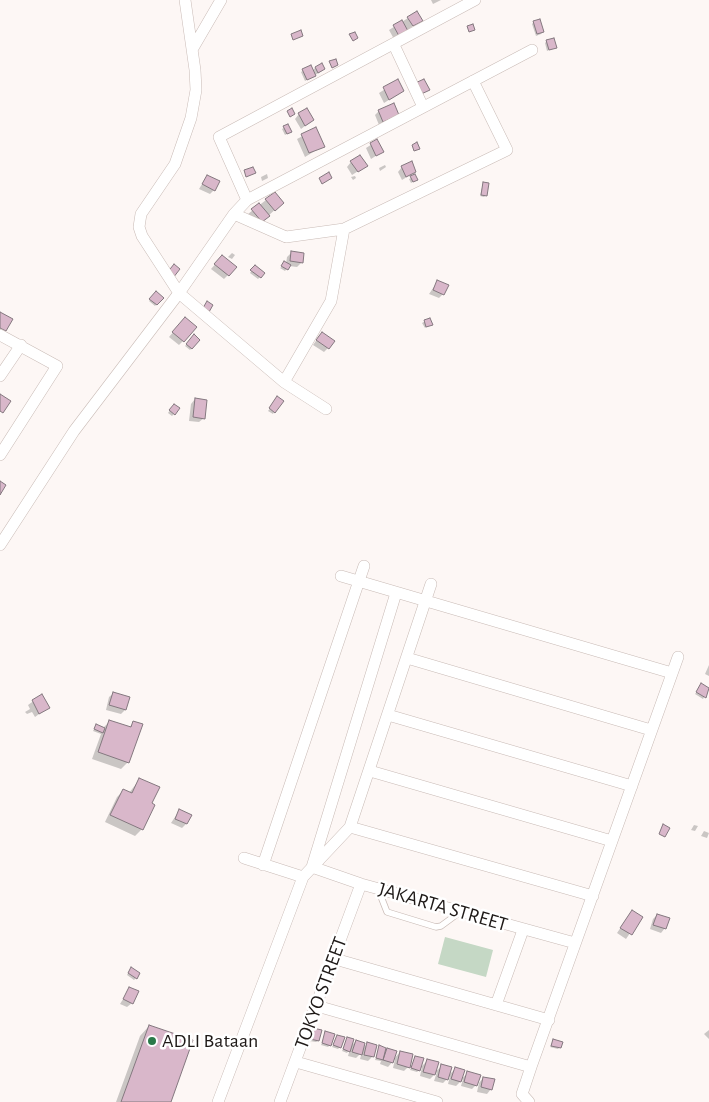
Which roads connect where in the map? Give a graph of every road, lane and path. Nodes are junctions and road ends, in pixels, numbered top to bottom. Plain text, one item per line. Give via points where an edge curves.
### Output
1 (185, 0) edge
2 (221, 0) edge
3 (470, 1) edge
4 (394, 44) junction
5 (193, 48) junction
6 (532, 50) dead end
7 (473, 81) junction
8 (423, 108) junction
9 (248, 200) junction
10 (234, 214) junction
11 (344, 229) junction
12 (179, 293) junction
13 (0, 335) edge
14 (20, 345) junction
15 (0, 376) edge
16 (284, 382) junction
17 (326, 409) dead end
18 (0, 455) edge
19 (0, 545) edge
20 (364, 566) dead end
21 (342, 576) dead end
22 (358, 581) junction
23 (431, 584) dead end
24 (396, 593) junction
25 (426, 602) junction
26 (678, 657) dead end
27 (407, 658) junction
28 (672, 674) junction
29 (388, 716) junction
30 (651, 730) junction
31 (370, 771) junction
32 (632, 786) junction
33 (350, 827) junction
34 (612, 841) junction
35 (244, 858) dead end
36 (263, 865) junction
37 (312, 867) junction
38 (303, 877) junction
39 (361, 884) junction
40 (378, 889) junction
41 (593, 896) junction
42 (460, 912) junction
43 (523, 930) junction
44 (575, 943) junction
45 (335, 958) junction
46 (496, 1005) junction
47 (317, 1006) junction
48 (549, 1020) junction
49 (296, 1062) junction
50 (531, 1067) junction
51 (218, 1102) edge
52 (280, 1102) edge
53 (437, 1102) edge
54 (529, 1102) edge

1 - 5 street
2 - 5 street
3 - 4 street
4 - 8 street
4 - 9 street via 219,137
5 - 12 street via 196,90 186,136 175,164 139,220 142,236
6 - 7 street
7 - 8 street
7 - 11 street via 507,150
8 - 9 street
9 - 10 street
10 - 11 street via 286,237
10 - 12 street
11 - 16 street via 330,301
12 - 16 street
12 - 19 street via 74,431
13 - 14 street
14 - 15 street
14 - 18 street via 57,366
16 - 17 street
20 - 22 street
21 - 22 street
22 - 24 street
22 - 36 street
23 - 25 street
24 - 25 street
24 - 37 street
25 - 27 street
25 - 28 street
26 - 28 street
27 - 29 street
27 - 30 street
28 - 30 street
29 - 31 street
29 - 32 street
30 - 32 street
31 - 33 street
31 - 34 street
32 - 34 street
33 - 37 street
33 - 41 street
34 - 41 street
35 - 36 street
36 - 38 street
37 - 38 street
37 - 39 street, JAKARTA STREET
38 - 51 street
39 - 40 street, JAKARTA STREET
39 - 45 street, TOKYO STREET
40 - 42 street, JAKARTA STREET
40 - 42 lane via 387,912 436,927
41 - 44 street
42 - 43 street, JAKARTA STREET
43 - 44 street, JAKARTA STREET
43 - 46 street
44 - 48 street
45 - 46 street
45 - 47 street, TOKYO STREET
46 - 48 street
47 - 49 street, TOKYO STREET
47 - 50 street
48 - 50 street
49 - 52 street, TOKYO STREET
49 - 53 street
50 - 54 street via 522,1094

